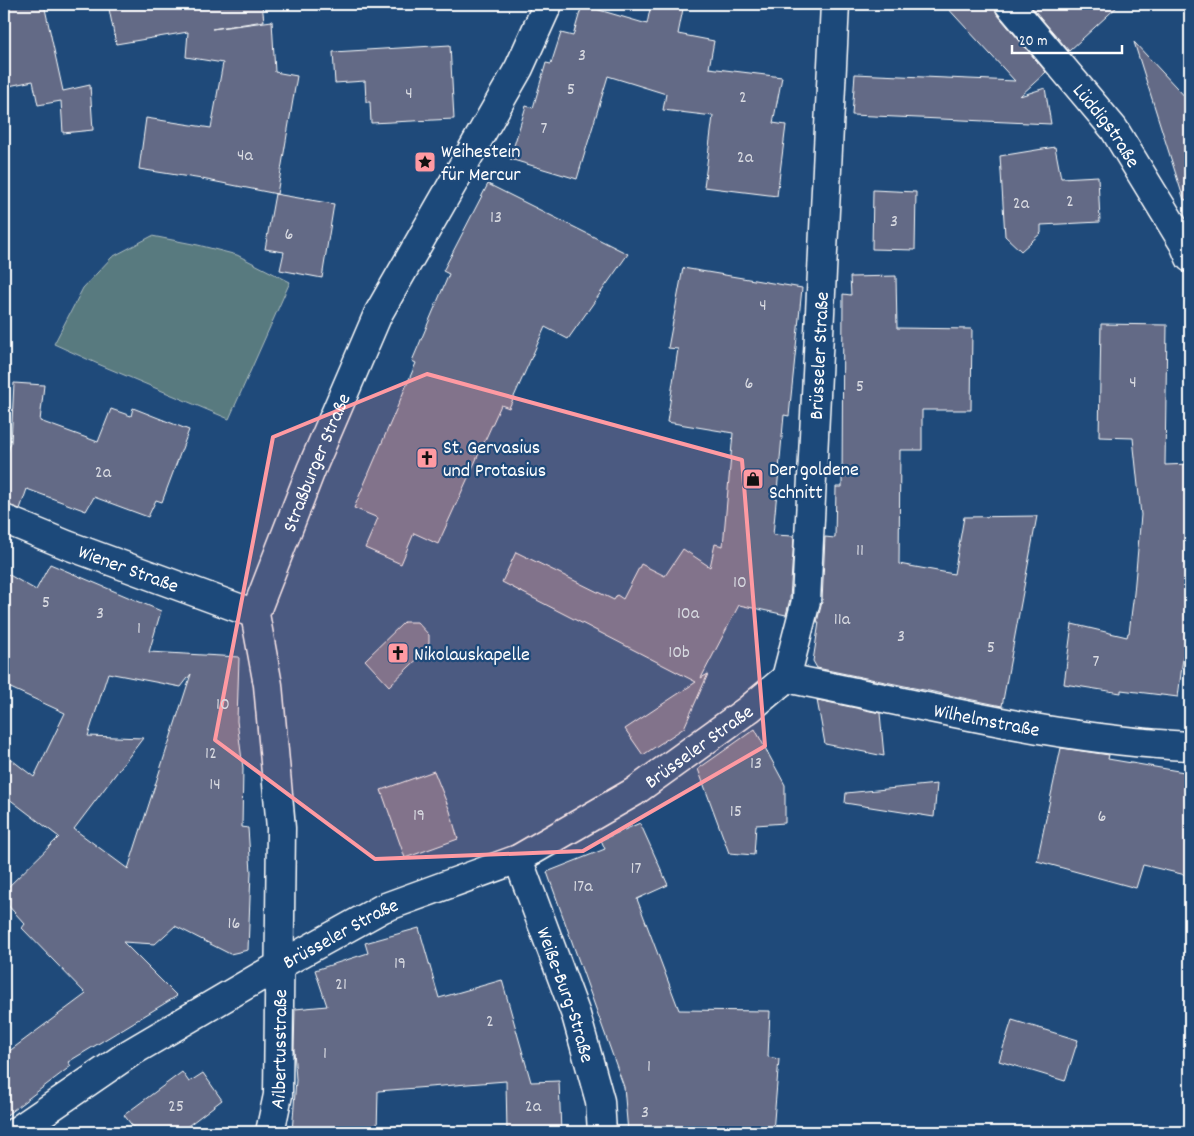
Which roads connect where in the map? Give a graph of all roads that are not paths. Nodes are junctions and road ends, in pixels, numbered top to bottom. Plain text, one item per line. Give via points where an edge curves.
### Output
1 (548, 4) edge
2 (835, 4) edge
3 (1009, 4) edge
4 (1190, 258) edge
5 (4, 519) edge
6 (255, 614) junction
7 (786, 678) junction
8 (1190, 746) edge
9 (518, 859) junction
10 (280, 965) junction
11 (15, 1132) edge
12 (270, 1132) edge
13 (602, 1132) edge

1 - 6 street, Straßburger Straße via 519,68 378,314 311,470
2 - 7 street, Brüsseler Straße via 806,601
3 - 4 street, Lüddigstraße via 1114,129
5 - 6 street, Wiener Straße
6 - 10 street via 268,685 281,828
7 - 8 street, Wilhelmstraße via 1050,731
7 - 9 street, Brüsseler Straße via 634,792
9 - 10 street, Brüsseler Straße via 383,908
9 - 13 street, Weiße-Burg-Straße via 576,1015 600,1101
10 - 11 street, Brüsseler Straße via 130,1053
10 - 12 street, Ailbertusstraße via 278,1095

